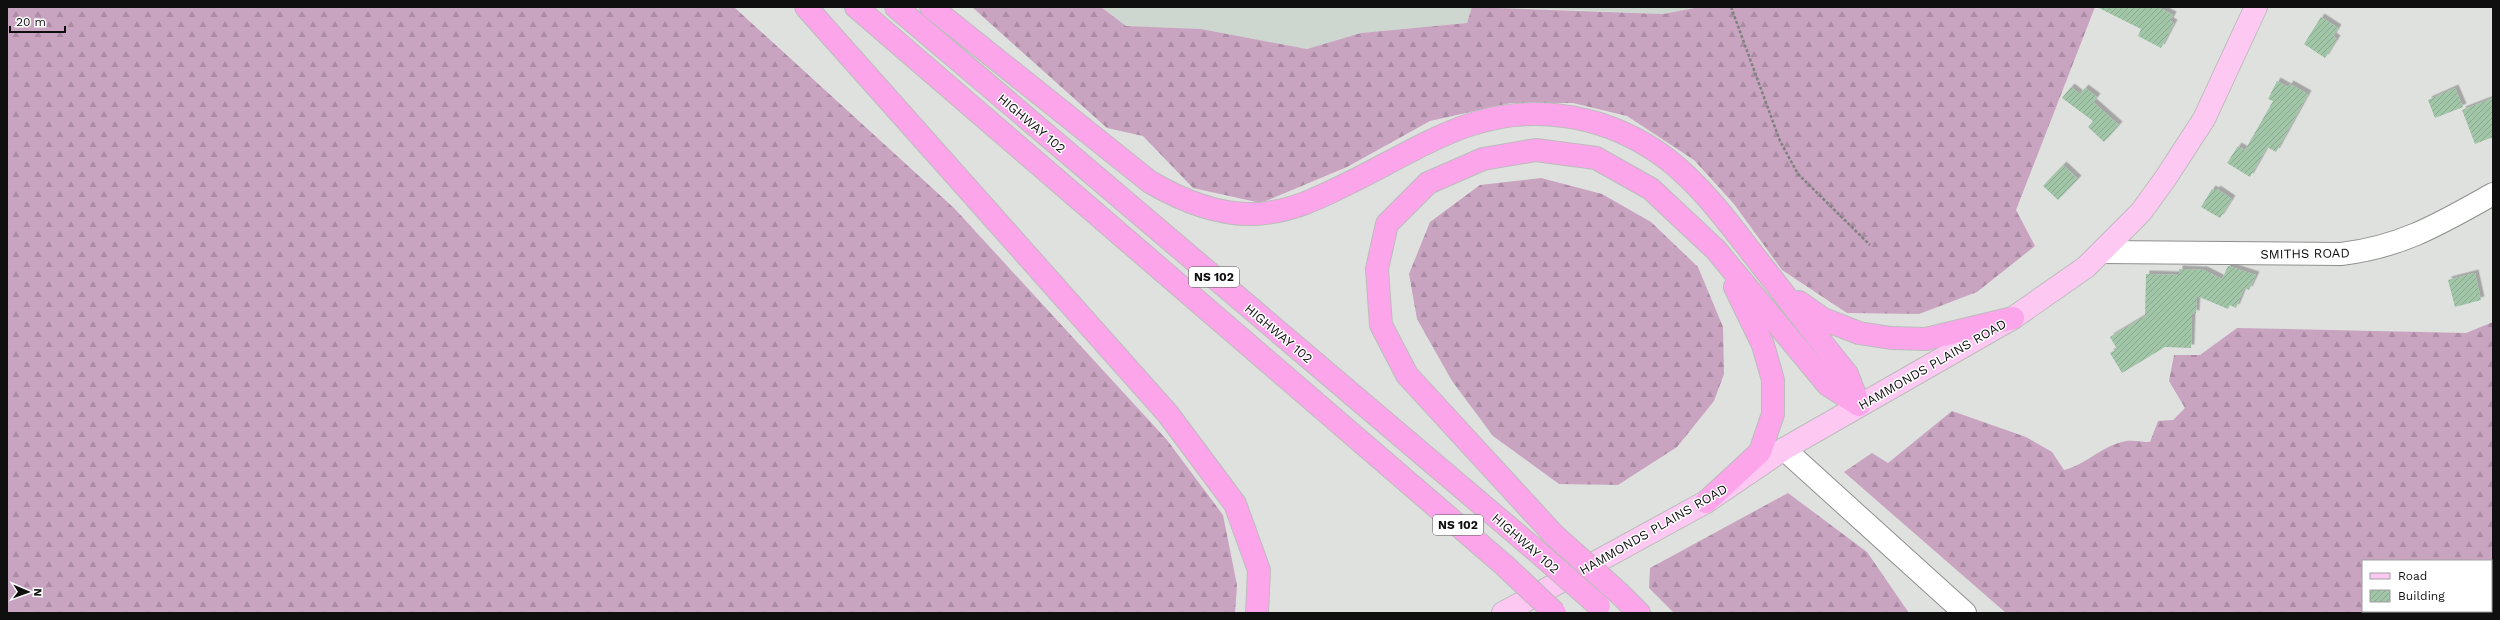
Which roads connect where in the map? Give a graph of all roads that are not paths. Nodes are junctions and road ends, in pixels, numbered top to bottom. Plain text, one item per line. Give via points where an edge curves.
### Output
1 (806, 7) edge
2 (856, 7) edge
3 (896, 7) edge
4 (930, 7) edge
5 (2256, 7) edge
6 (2493, 194) edge
7 (1716, 250) junction
8 (2104, 252) junction
9 (1778, 287) junction
10 (2013, 318) junction
11 (1859, 405) junction
12 (1784, 449) junction
13 (1706, 502) junction
14 (1498, 568) junction
15 (1603, 610) edge
16 (1257, 613) edge
17 (1504, 613) edge
18 (1534, 613) edge
19 (1555, 613) edge
20 (1638, 613) edge
21 (1965, 613) edge

1 - 16 highway via 1168,414 1236,504 1259,570
2 - 14 highway, HIGHWAY 102 / NS 102 via 1412,485
3 - 15 highway, HIGHWAY 102 / NS 102, bridge
4 - 9 highway via 1150,182 1200,206 1251,214 1295,208 1463,127 1511,115 1557,115 1586,120 1618,130 1665,158 1709,197
5 - 8 main road, HAMMONDS PLAINS ROAD via 2204,119 2142,212
6 - 8 street, SMITHS ROAD via 2428,230 2397,243 2363,252
7 - 11 highway via 1828,385
7 - 13 highway via 1763,345 1773,380 1773,414 1760,452
7 - 20 highway, bridge via 1651,189 1596,158 1536,150 1483,160 1428,183 1387,224 1377,269 1381,325 1407,375 1554,535
8 - 10 main road, HAMMONDS PLAINS ROAD
9 - 10 highway via 1823,319 1859,333 1891,338 1926,339
9 - 11 highway via 1847,374
10 - 11 main road, HAMMONDS PLAINS ROAD
11 - 12 main road, HAMMONDS PLAINS ROAD
12 - 13 main road, HAMMONDS PLAINS ROAD
12 - 21 street
13 - 17 main road, HAMMONDS PLAINS ROAD
14 - 18 highway
14 - 19 highway, HIGHWAY 102 / NS 102, bridge

